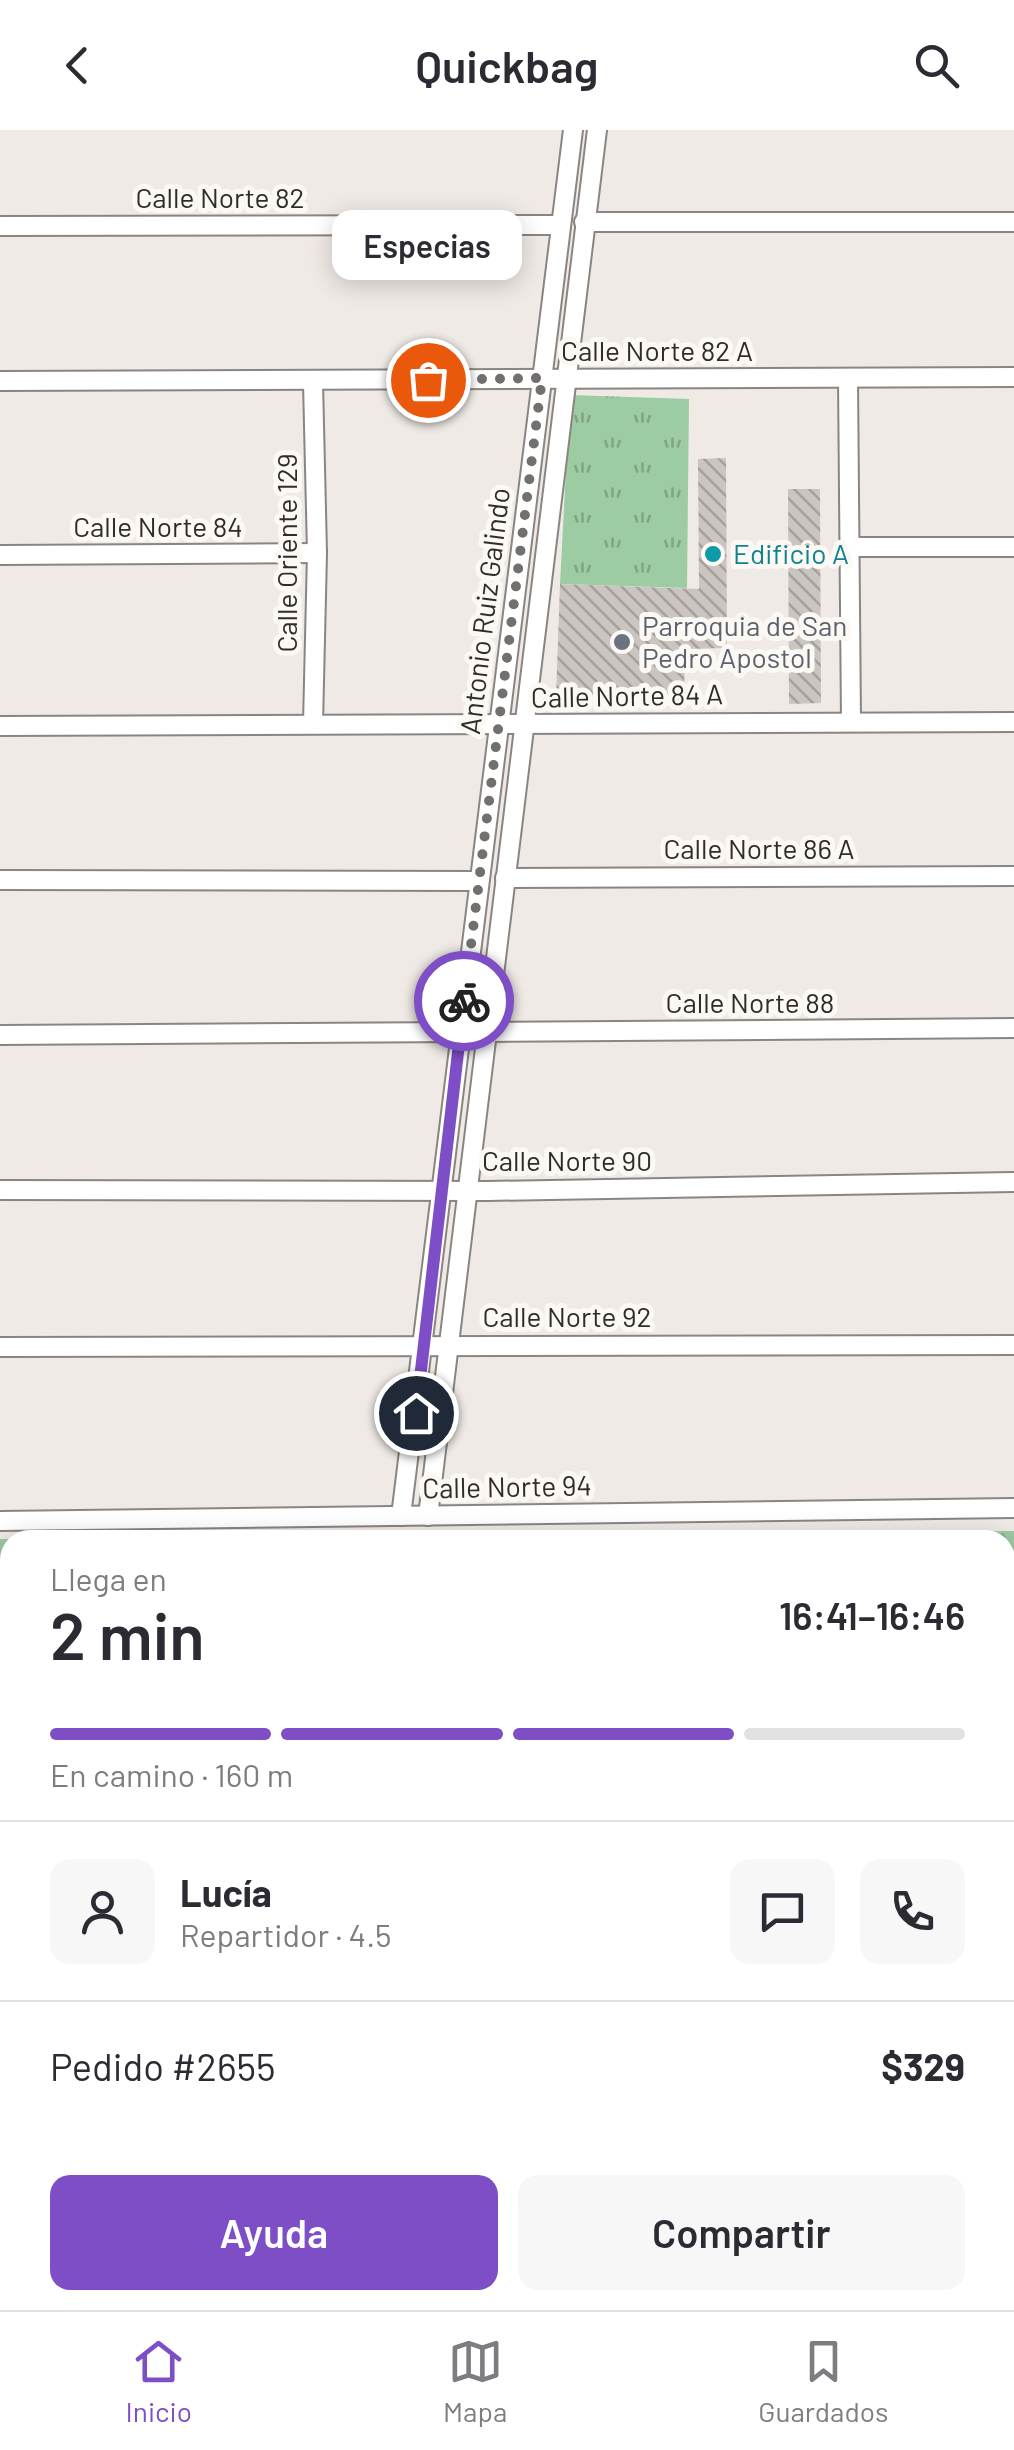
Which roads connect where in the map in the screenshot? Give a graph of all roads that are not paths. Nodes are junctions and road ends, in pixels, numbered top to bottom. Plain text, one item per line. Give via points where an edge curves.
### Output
1 (573, 130) edge
2 (597, 130) edge
3 (584, 222) junction
4 (1014, 222) edge
5 (561, 225) junction
6 (0, 226) edge
7 (565, 377) junction
8 (1014, 377) edge
9 (542, 378) junction
10 (848, 379) junction
11 (0, 381) edge
12 (313, 382) junction
13 (1014, 547) edge
14 (847, 548) junction
15 (317, 553) junction
16 (0, 555) edge
17 (850, 721) junction
18 (1014, 722) edge
19 (313, 724) junction
20 (498, 725) junction
21 (522, 725) junction
22 (0, 726) edge
23 (1014, 876) edge
24 (505, 878) junction
25 (0, 880) edge
26 (478, 881) junction
27 (1014, 1028) edge
28 (461, 1032) junction
29 (486, 1032) junction
30 (0, 1035) edge
31 (1014, 1182) edge
32 (446, 1189) junction
33 (468, 1189) junction
34 (0, 1190) edge
35 (425, 1344) junction
36 (448, 1344) junction
37 (1014, 1346) edge
38 (0, 1347) edge
39 (1014, 1508) edge
40 (402, 1516) junction
41 (428, 1516) junction
42 (0, 1521) edge
43 (0, 2182) edge
44 (0, 2269) edge

1 - 5 street, Antonio Ruiz Galindo
2 - 3 street, Antonio Ruiz Galindo
3 - 4 street
3 - 7 street, Antonio Ruiz Galindo
5 - 6 street, Calle Norte 82
5 - 9 street, Antonio Ruiz Galindo
7 - 9 street, Calle Norte 82 A
7 - 10 street, Calle Norte 82 A
7 - 21 street, Antonio Ruiz Galindo
8 - 10 street, Calle Norte 82 A
9 - 12 street, Calle Norte 82 A
9 - 20 street, Antonio Ruiz Galindo
10 - 14 street
11 - 12 street, Calle Norte 82 A
12 - 15 street, Calle Oriente 129
13 - 14 street
14 - 17 street
15 - 16 street, Calle Norte 84
15 - 19 street, Calle Oriente 129
17 - 18 street, Calle Norte 84 A
17 - 21 street, Calle Norte 84 A
19 - 20 street, Calle Norte 84 A
19 - 22 street, Calle Norte 84 A
20 - 21 street, Calle Norte 84 A
20 - 26 street, Antonio Ruiz Galindo
21 - 24 street, Antonio Ruiz Galindo
23 - 24 street, Calle Norte 86 A
24 - 29 street, Antonio Ruiz Galindo
25 - 26 street
26 - 28 street, Antonio Ruiz Galindo
27 - 29 street, Calle Norte 88
28 - 30 street
28 - 32 street, Antonio Ruiz Galindo
29 - 33 street, Antonio Ruiz Galindo
31 - 33 street, Calle Norte 90
32 - 33 street, Calle Norte 90
32 - 34 street, Calle Norte 90
32 - 35 street, Antonio Ruiz Galindo
33 - 36 street, Antonio Ruiz Galindo
35 - 36 street, Calle Norte 92
35 - 38 street, Calle Norte 92
35 - 40 street, Antonio Ruiz Galindo
36 - 37 street, Calle Norte 92
36 - 41 street, Antonio Ruiz Galindo
39 - 41 street, Calle Norte 94
40 - 41 street, Calle Norte 94
40 - 42 street, Calle Norte 94
43 - 44 lane

